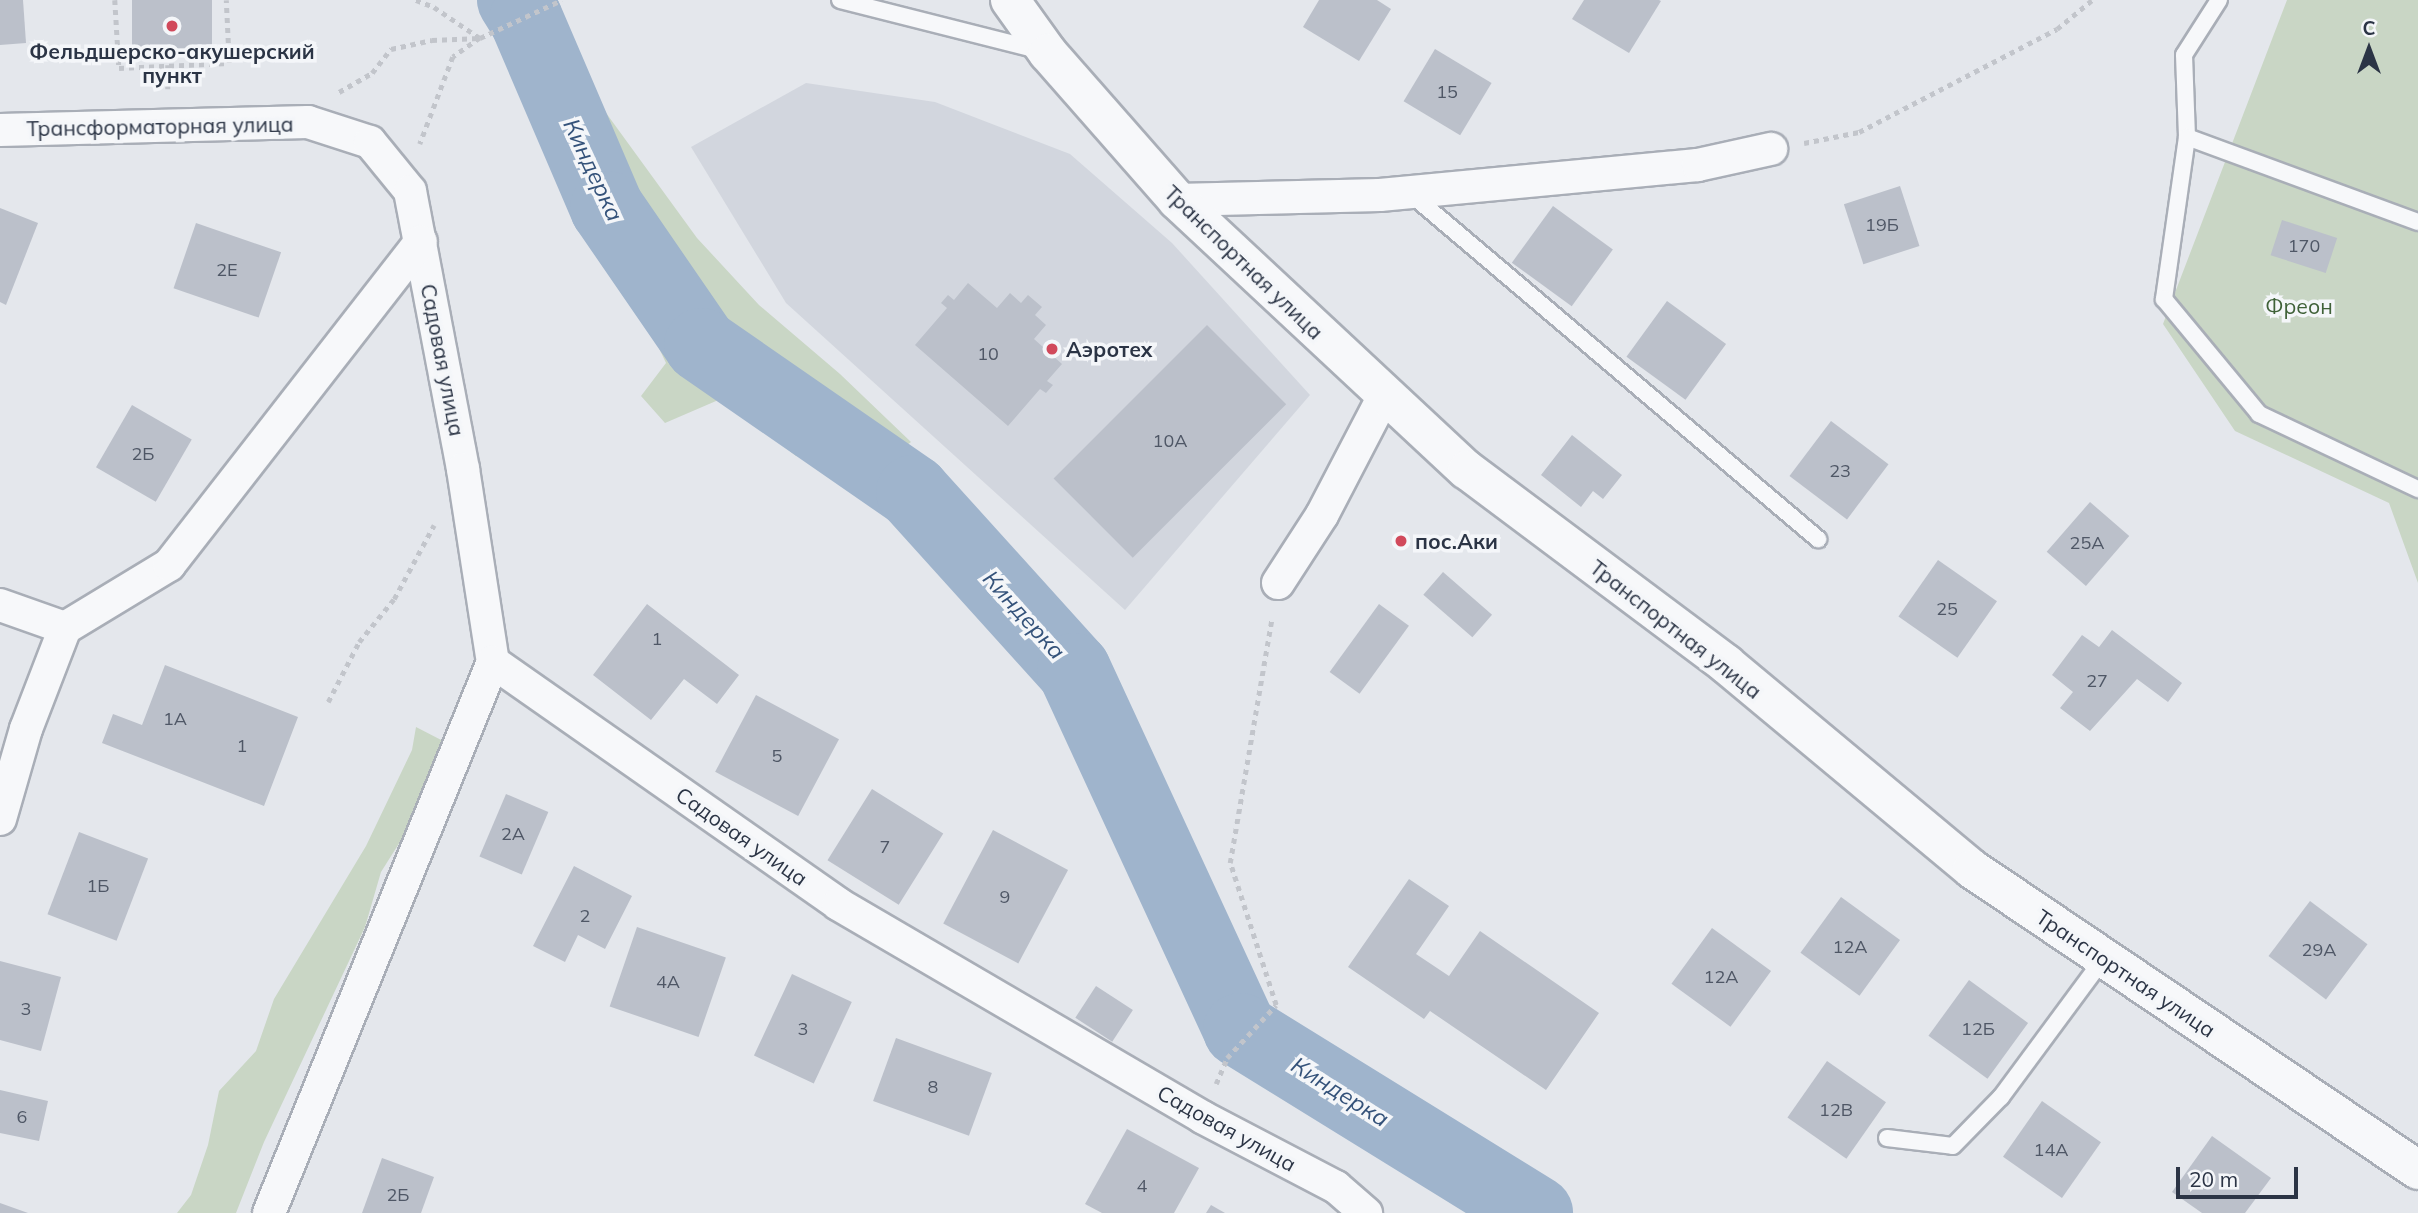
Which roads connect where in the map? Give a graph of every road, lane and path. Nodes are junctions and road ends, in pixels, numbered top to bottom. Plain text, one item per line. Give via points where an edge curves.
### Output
1 (116, 0) edge
2 (226, 0) edge
3 (416, 0) edge
4 (562, 0) edge
5 (840, 0) edge
6 (1010, 0) edge
7 (2092, 0) edge
8 (2219, 0) edge
9 (480, 38) junction
10 (1048, 53) junction
11 (308, 122) junction
12 (0, 130) edge
13 (2187, 137) junction
14 (1771, 149) joint
15 (410, 191) junction
16 (1409, 192) junction
17 (1177, 200) junction
18 (2418, 222) edge
19 (421, 241) junction
20 (1384, 396) junction
21 (463, 469) junction
22 (2418, 489) edge
23 (1818, 539) dead end
24 (1278, 583) joint
25 (0, 605) edge
26 (65, 628) junction
27 (493, 662) junction
28 (328, 702) dead end
29 (0, 819) edge
30 (2104, 958) junction
31 (1227, 1058) dead end
32 (1887, 1138) dead end
33 (2418, 1170) edge
34 (270, 1213) edge
35 (1366, 1213) edge

1 - 2 path via 119,68 229,63
3 - 9 path via 434,6
4 - 9 path
5 - 10 lane
6 - 10 street, Транспортная улица
7 - 14 path via 2057,29 1859,132
8 - 13 lane via 2184,55
9 - 11 path via 432,40 391,49 372,73 338,93
9 - 15 path via 453,57 438,89
10 - 17 street, Транспортная улица
11 - 12 street, Трансформаторная улица
11 - 15 street, Трансформаторная улица via 370,142
13 - 18 lane
13 - 22 lane via 2164,299 2259,414
14 - 16 street via 1698,165
15 - 19 street, Трансформаторная улица
16 - 17 street
16 - 23 lane
17 - 20 street, Транспортная улица
19 - 21 street, Садовая улица
19 - 26 street via 169,565
20 - 24 street via 1322,515
20 - 30 street, Транспортная улица via 1467,470 1726,664 1972,869
21 - 27 street, Садовая улица
21 - 28 path via 394,599 359,642
24 - 31 path via 1230,863 1276,1005
25 - 26 street
26 - 29 street via 26,729
27 - 34 street
27 - 35 street, Садовая улица via 838,904 1202,1117 1336,1188
30 - 32 lane via 2001,1097 1953,1146
30 - 33 street, Транспортная улица

